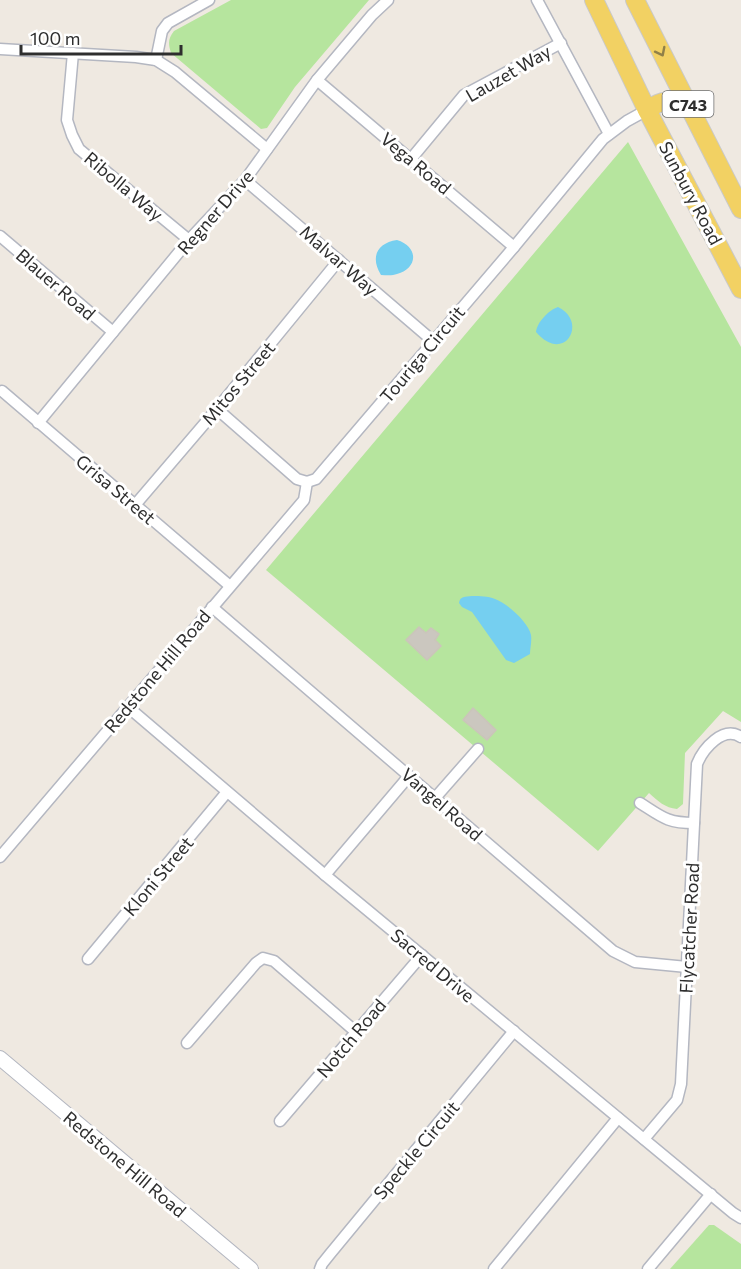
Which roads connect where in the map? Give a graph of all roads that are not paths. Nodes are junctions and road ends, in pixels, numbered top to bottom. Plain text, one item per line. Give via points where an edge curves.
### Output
1 (209, 0) edge
2 (388, 0) edge
3 (537, 0) edge
4 (594, 0) edge
5 (635, 0) edge
6 (561, 43) junction
7 (0, 49) edge
8 (73, 53) junction
9 (156, 60) junction
10 (317, 80) junction
11 (647, 110) junction
12 (691, 110) junction
13 (609, 134) junction
14 (267, 150) junction
15 (411, 159) junction
16 (245, 180) junction
17 (741, 209) edge
18 (0, 236) edge
19 (189, 240) junction
20 (514, 247) junction
21 (339, 260) junction
22 (741, 289) edge
23 (113, 332) junction
24 (433, 341) junction
25 (2, 391) dead end
26 (217, 409) junction
27 (38, 423) junction
28 (307, 482) junction
29 (135, 505) junction
30 (230, 586) junction
31 (212, 607) junction
32 (128, 707) junction
33 (741, 738) edge
34 (478, 749) dead end
35 (409, 776) junction
36 (227, 792) junction
37 (435, 798) junction
38 (640, 803) dead end
39 (694, 823) junction
40 (0, 857) edge
41 (325, 875) junction
42 (422, 955) junction
43 (88, 959) dead end
44 (687, 967) junction
45 (514, 1031) junction
46 (356, 1032) junction
47 (187, 1042) dead end
48 (0, 1058) edge
49 (618, 1118) junction
50 (280, 1121) dead end
51 (644, 1139) junction
52 (711, 1194) junction
53 (741, 1218) edge
54 (251, 1269) edge
55 (320, 1269) edge
56 (494, 1269) edge
57 (648, 1269) edge

1 - 9 street via 168,23 162,31
2 - 10 street, Regner Drive
3 - 6 street
4 - 11 main road, Sunbury Road / C743
5 -> 12 main road, Sunbury Road / C743
6 - 13 street
6 - 15 street, Lauzet Way via 464,95
7 - 8 street
8 - 9 street
8 - 19 street, Ribolla Way via 67,120 79,149
9 - 14 street
10 - 14 street, Regner Drive
10 - 15 street, Vega Road
11 - 12 main road via 666,101
11 - 13 street, Touriga Circuit
11 - 22 main road, Sunbury Road / C743
12 - 17 main road, Sunbury Road / C743
13 - 20 street, Touriga Circuit
14 - 16 street, Regner Drive
15 - 20 street, Vega Road
16 - 19 street, Regner Drive
16 - 21 street, Malvar Way
18 - 23 street, Blauer Road
19 - 23 street, Regner Drive
20 - 24 street, Touriga Circuit
21 - 24 street, Malvar Way
21 - 26 street, Mitos Street
23 - 27 street, Regner Drive
24 - 28 street, Touriga Circuit via 316,479
25 - 27 street, Grisa Street
26 - 28 street via 297,479
26 - 29 street, Mitos Street
27 - 29 street, Grisa Street
28 - 30 street, Redstone Hill Road via 304,500
29 - 30 street, Grisa Street
30 - 31 street, Redstone Hill Road
31 - 32 street, Redstone Hill Road
31 - 35 street, Vangel Road
32 - 36 street, Sacred Drive
32 - 40 street, Redstone Hill Road
33 - 39 street, Flycatcher Road via 724,734 702,753 697,764
34 - 37 street
35 - 37 street, Vangel Road
35 - 41 street
36 - 41 street, Sacred Drive
36 - 43 street, Kloni Street
37 - 44 street, Vangel Road via 613,951 635,962
38 - 39 street via 664,819
39 - 44 street, Flycatcher Road
41 - 42 street, Sacred Drive
42 - 45 street, Sacred Drive
42 - 46 street, Notch Road
44 - 51 street, Flycatcher Road via 677,1100
45 - 49 street, Sacred Drive
45 - 55 street, Speckle Circuit
46 - 47 street via 274,961 263,958
46 - 50 street, Notch Road
48 - 54 street, Redstone Hill Road
49 - 51 street, Sacred Drive
49 - 56 street
51 - 52 street, Sacred Drive
52 - 53 street, Sacred Drive
52 - 57 street

